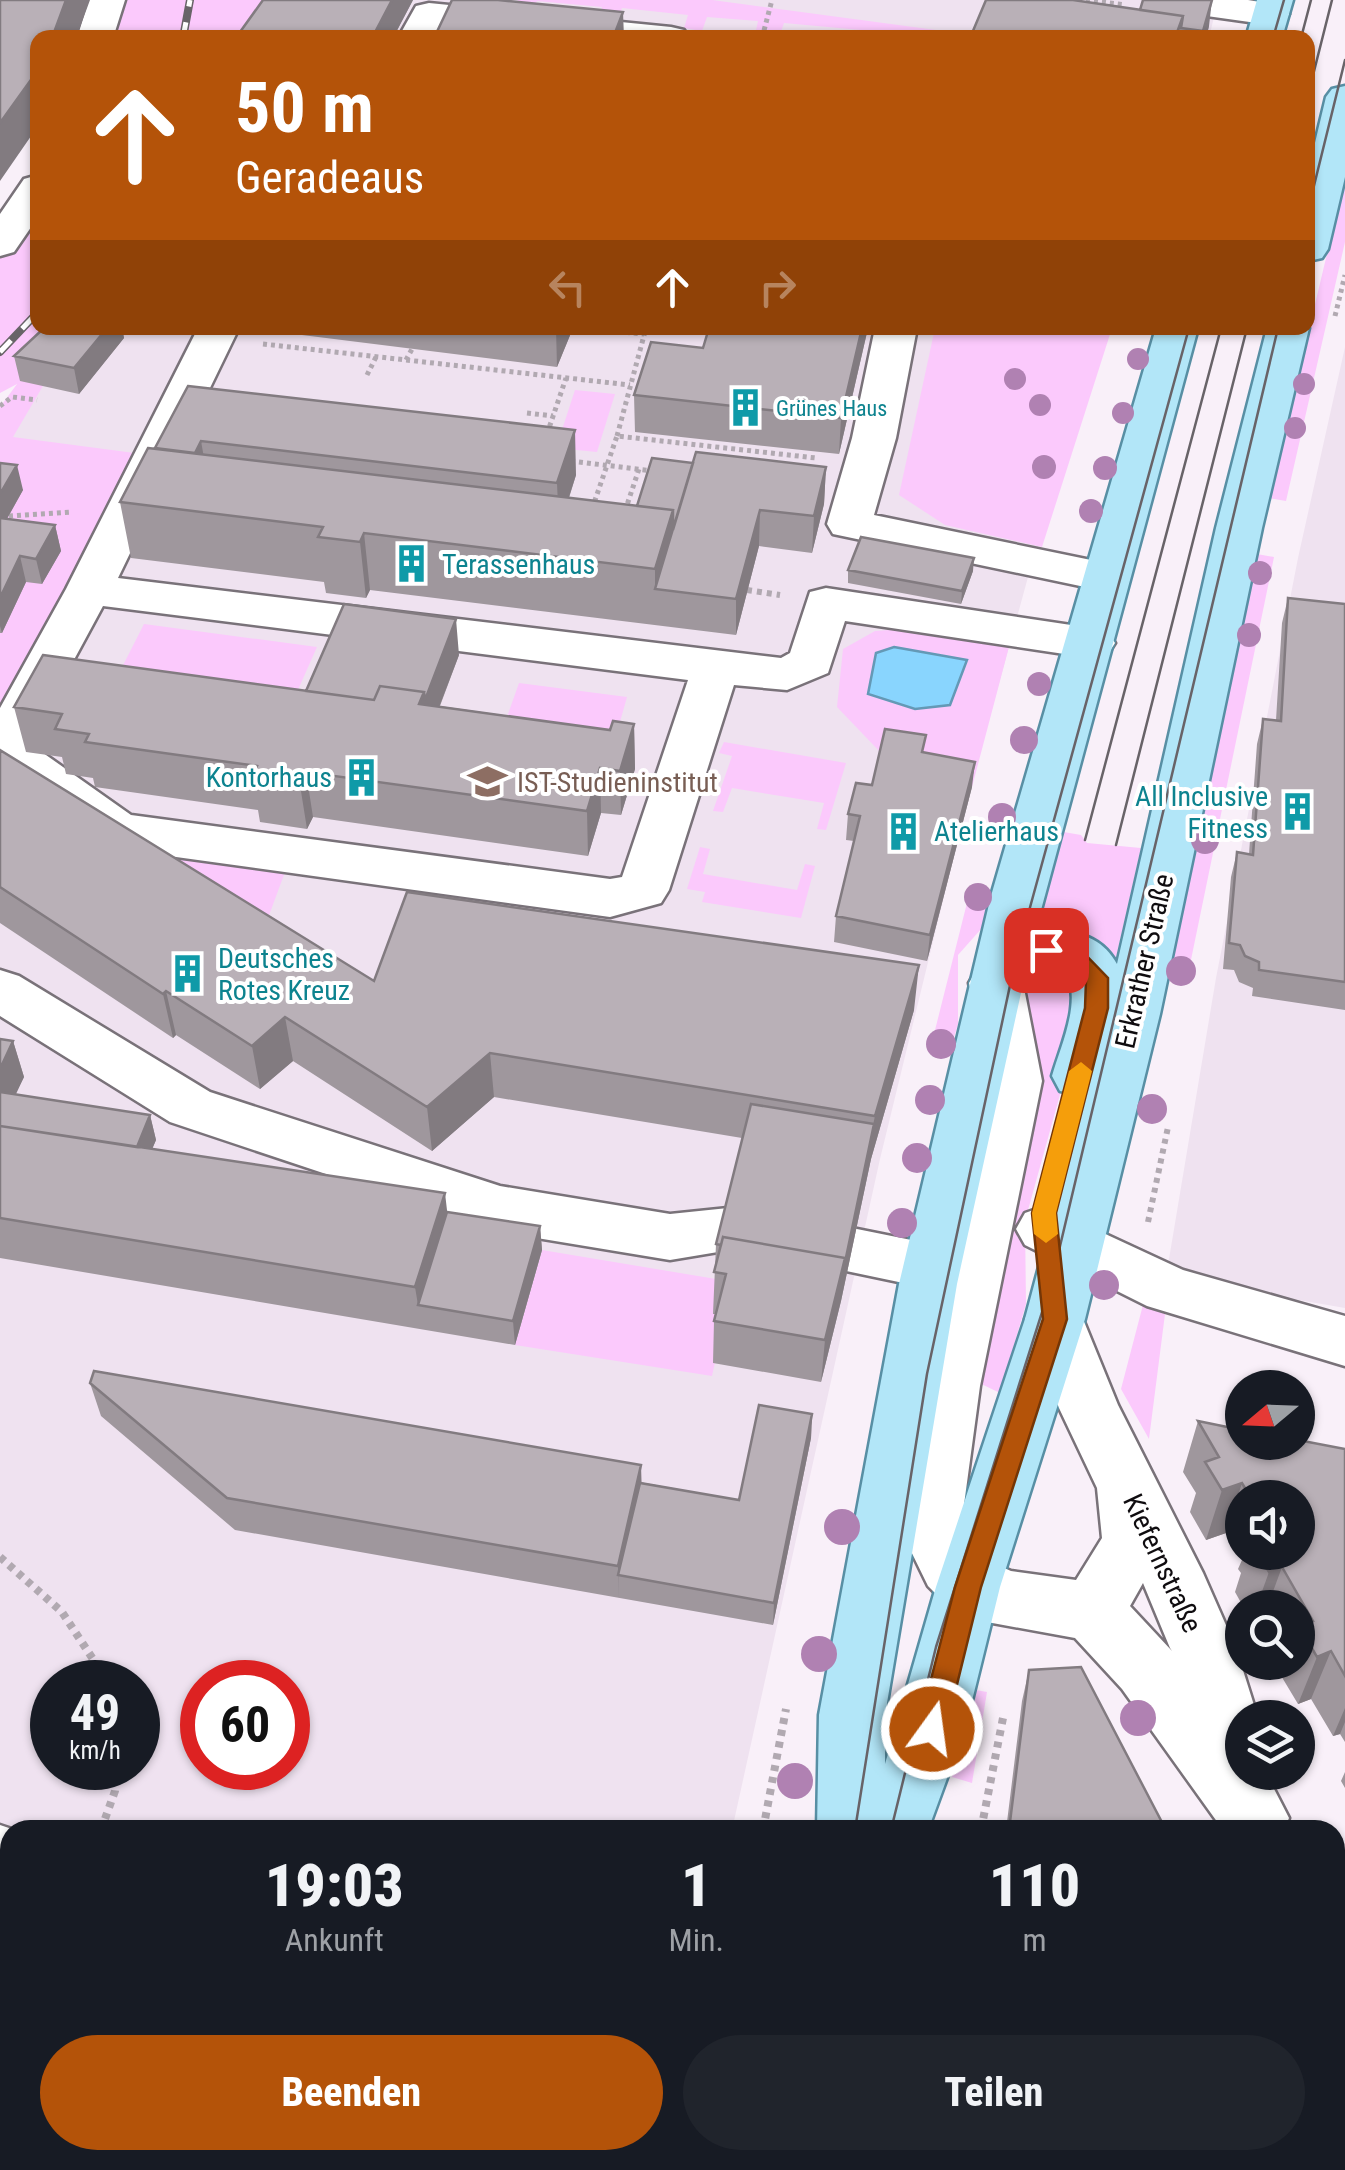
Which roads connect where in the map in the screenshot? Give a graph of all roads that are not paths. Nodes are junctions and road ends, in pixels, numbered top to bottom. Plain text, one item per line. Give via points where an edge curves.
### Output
1 (107, 0) edge
2 (1172, 0) edge
3 (1270, 17) edge
4 (98, 30) edge
5 (420, 30) edge
6 (590, 30) edge
7 (1345, 97) edge
8 (21, 181) edge
9 (1315, 220) edge
10 (5, 232) edge
11 (895, 335) edge
12 (908, 335) edge
13 (1175, 335) edge
14 (1286, 335) edge
15 (240, 336) edge
16 (819, 471) edge
17 (864, 508) junction
18 (1104, 576) junction
19 (89, 588) junction
20 (1091, 643) junction
21 (716, 668) junction
22 (997, 979) junction
23 (4, 995) edge
24 (1060, 1236) junction
25 (706, 1242) dead end
26 (849, 1266) edge
27 (929, 1280) junction
28 (1055, 1319) junction
29 (1345, 1341) edge
30 (1125, 1481) junction
31 (968, 1587) junction
32 (1092, 1610) junction
33 (851, 1820) edge
34 (898, 1820) edge
35 (1255, 1820) edge
36 (1257, 1820) edge

1 - 4 street
2 - 3 street
5 - 6 street via 429,14
7 - 9 main road
8 - 10 street
11 - 17 street
12 - 17 street
13 - 18 main road
14 - 24 main road, Erkrather Straße via 1146,956
15 - 19 street via 206,379
16 - 17 street
17 - 18 street
18 - 20 main road
19 - 21 street
19 - 21 street via 2,748 118,830 610,898 643,890
20 - 21 street via 826,603 811,662 787,674
20 - 22 main road
22 - 24 main road via 1032,954 1069,950 1097,978 1096,1008 1044,1213
22 - 27 main road
22 - 31 street via 1016,1081 950,1386 932,1512 946,1562
23 - 25 street via 190,1108 500,1209
24 - 28 main road
24 - 29 street via 1168,1290
26 - 27 street
27 - 33 main road via 852,1714
28 - 30 street, Kiefernstraße
28 - 31 main road
30 - 32 street, Kiefernstraße via 1134,1542
30 - 36 street, Kiefernstraße via 1203,1648
31 - 32 street
31 - 34 main road via 932,1729
32 - 35 street, Kiefernstraße via 1145,1668

